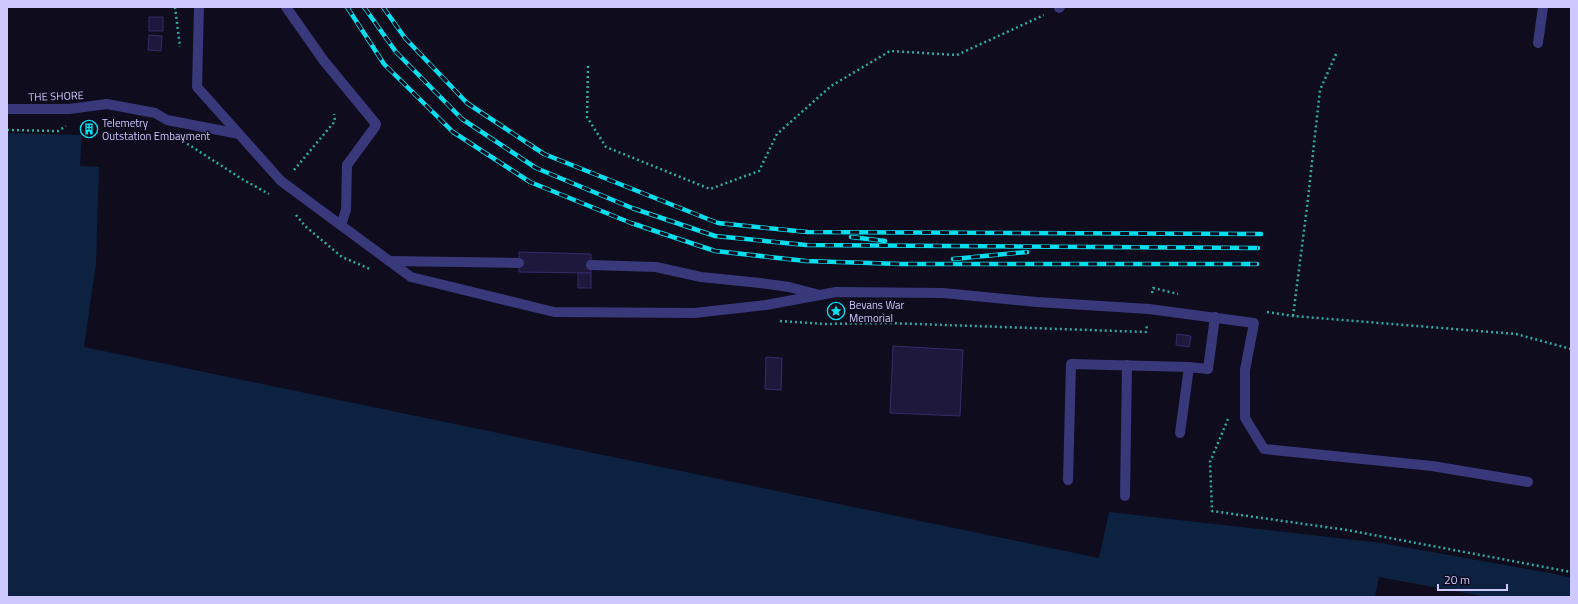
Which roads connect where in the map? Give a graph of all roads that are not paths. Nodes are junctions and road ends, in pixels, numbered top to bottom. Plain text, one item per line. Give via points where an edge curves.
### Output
1 (199, 7) edge
2 (286, 7) edge
3 (1544, 7) edge
4 (1538, 43) dead end
5 (7, 109) edge
6 (239, 134) junction
7 (341, 225) junction
8 (389, 261) junction
9 (519, 263) dead end
10 (591, 265) dead end
11 (820, 295) junction
12 (1215, 317) junction
13 (1127, 365) junction
14 (1189, 367) junction
15 (1180, 433) dead end
16 (1068, 480) dead end
17 (1528, 482) dead end
18 (1125, 496) dead end

1 - 6 street via 197,87
2 - 7 street via 324,61 376,124 347,165 346,210
3 - 4 street
5 - 6 street, THE SHORE via 69,109 107,104 155,113 167,120
6 - 7 street via 283,182
7 - 8 street
8 - 9 street
8 - 11 street via 411,277 554,312 694,312 766,305
10 - 11 street via 656,267 701,277 789,287
11 - 12 street via 836,292 943,293 1037,302 1118,306
12 - 14 street via 1208,369
12 - 17 street via 1254,322 1245,370 1245,418 1264,449 1432,466
13 - 14 street
13 - 16 street via 1071,364
13 - 18 street
14 - 15 street

